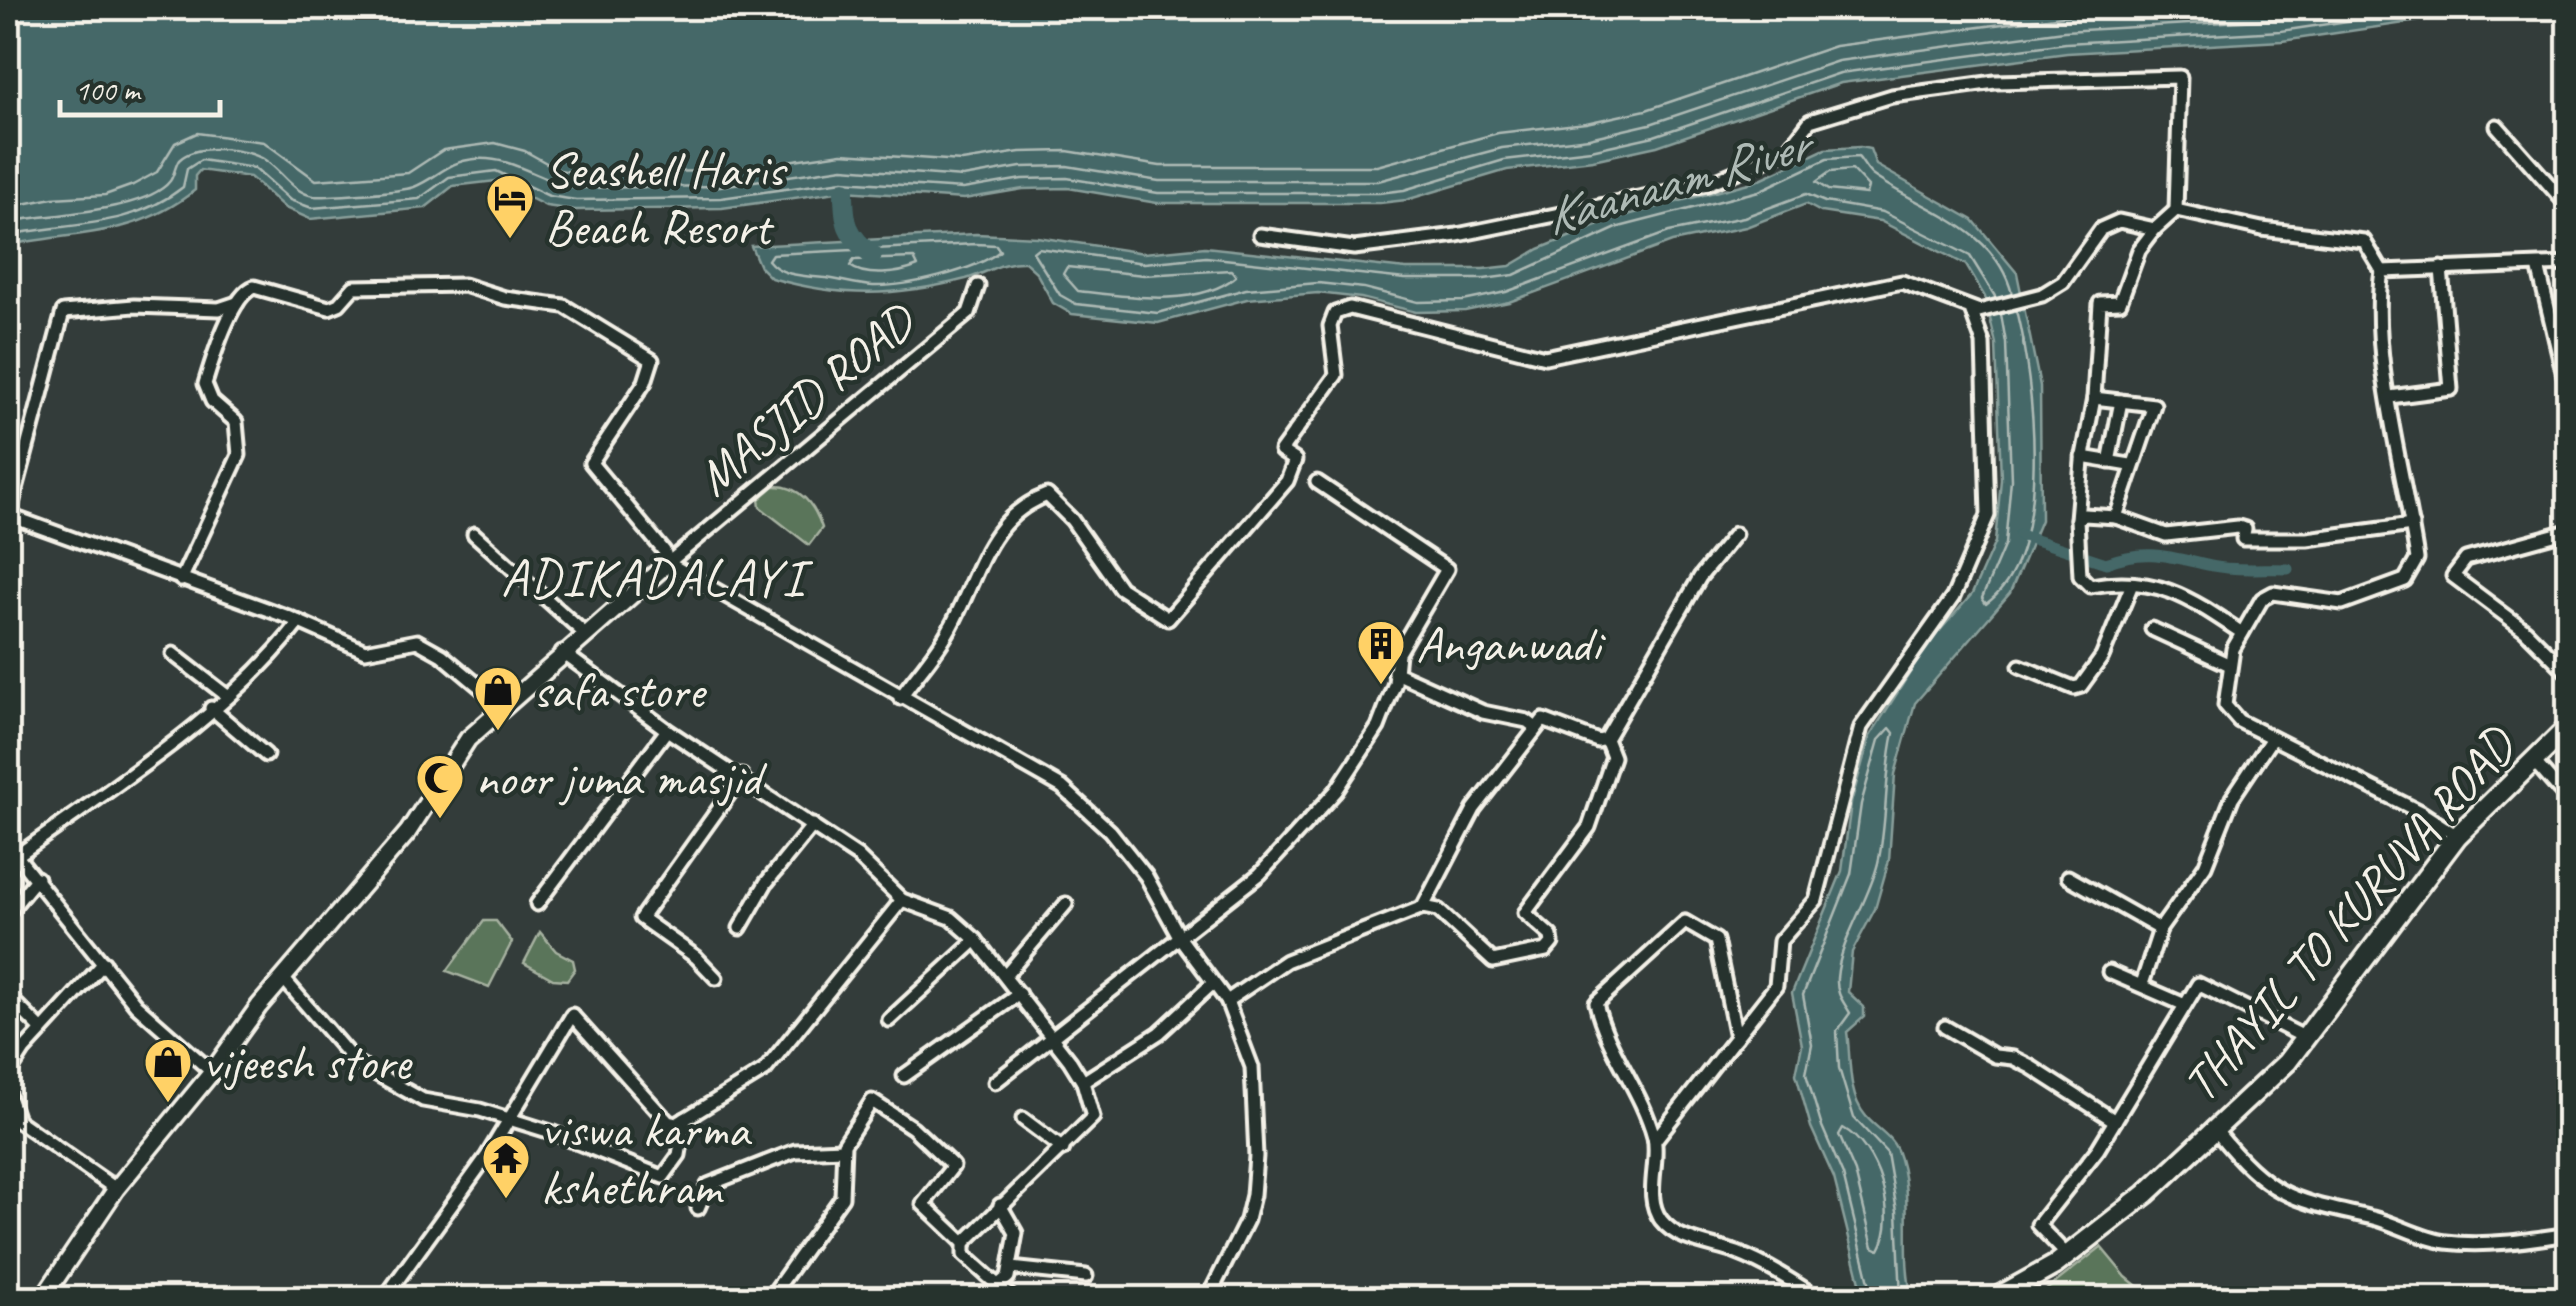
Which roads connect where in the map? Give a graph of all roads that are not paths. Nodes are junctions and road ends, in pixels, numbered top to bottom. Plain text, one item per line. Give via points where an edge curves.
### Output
1 (2497, 126) dead end
2 (2568, 206) edge
3 (2176, 210) junction
4 (2156, 228) junction
5 (1260, 236) dead end
6 (2568, 264) edge
7 (2538, 266) junction
8 (2442, 268) junction
9 (2382, 271) junction
10 (978, 286) dead end
11 (237, 303) junction
12 (1976, 311) junction
13 (2568, 392) edge
14 (2390, 396) junction
15 (2094, 398) junction
16 (2121, 401) junction
17 (2082, 458) junction
18 (2110, 462) junction
19 (2130, 466) junction
20 (1317, 482) dead end
21 (2116, 517) junction
22 (9, 518) edge
23 (2077, 519) junction
24 (2412, 526) junction
25 (2568, 530) edge
26 (474, 534) dead end
27 (1735, 534) dead end
28 (668, 562) junction
29 (181, 580) junction
30 (2132, 584) junction
31 (299, 622) junction
32 (2152, 629) dead end
33 (584, 633) junction
34 (2242, 633) junction
35 (562, 652) junction
36 (173, 654) dead end
37 (2230, 665) junction
38 (2020, 666) dead end
39 (1394, 672) junction
40 (2568, 673) edge
41 (226, 695) junction
42 (900, 698) junction
43 (504, 707) junction
44 (211, 708) junction
45 (2568, 726) edge
46 (1536, 728) junction
47 (667, 730) junction
48 (2272, 738) junction
49 (1606, 739) junction
50 (266, 756) dead end
51 (2532, 759) junction
52 (742, 776) junction
53 (2568, 800) edge
54 (814, 825) junction
55 (2457, 836) junction
56 (8, 845) edge
57 (18, 855) junction
58 (36, 878) junction
59 (2068, 878) dead end
60 (902, 900) junction
61 (536, 904) dead end
62 (1066, 904) dead end
63 (1423, 907) junction
64 (8, 913) edge
65 (740, 928) dead end
66 (2160, 930) junction
67 (1180, 938) junction
68 (976, 940) junction
69 (104, 963) junction
70 (2109, 972) dead end
71 (1005, 976) junction
72 (282, 978) junction
73 (716, 978) dead end
74 (1212, 984) junction
75 (2142, 984) junction
76 (1019, 994) junction
77 (8, 996) edge
78 (1227, 1001) junction
79 (2185, 1005) junction
80 (888, 1020) dead end
81 (1945, 1026) dead end
82 (42, 1030) junction
83 (1736, 1037) junction
84 (2306, 1038) junction
85 (1053, 1040) junction
86 (212, 1072) junction
87 (8, 1074) edge
88 (904, 1076) dead end
89 (995, 1082) dead end
90 (1082, 1082) junction
91 (8, 1094) edge
92 (509, 1118) junction
93 (685, 1119) junction
94 (1022, 1119) dead end
95 (2115, 1121) junction
96 (2217, 1132) junction
97 (1655, 1140) junction
98 (844, 1149) junction
99 (1063, 1149) junction
100 (116, 1189) junction
101 (1000, 1205) junction
102 (698, 1208) dead end
103 (2568, 1234) edge
104 (964, 1243) junction
105 (2068, 1256) junction
106 (1011, 1268) junction
107 (1086, 1276) dead end
108 (997, 1286) junction
109 (43, 1298) edge
110 (389, 1298) edge
111 (770, 1298) edge
112 (1012, 1298) edge
113 (1208, 1298) edge
114 (1818, 1298) edge
115 (1996, 1298) edge

1 - 2 street
3 - 4 street
3 - 5 street via 2180,77 2070,79 1952,85 1892,96 1810,121 1788,150 1707,184 1458,235 1354,248
3 - 9 street via 2364,241
4 - 12 street via 2120,221 2101,229 2063,282 2042,295
4 - 15 street via 2139,250 2120,302 2100,303
6 - 7 street
7 - 8 street
7 - 13 street
8 - 9 street
8 - 14 street via 2451,388
9 - 14 street
10 - 28 street, MASJID ROAD via 968,313
11 - 22 street via 219,309 63,312
11 - 28 street via 254,287 328,308 354,288 464,285 564,306 652,360 645,382 591,463
11 - 29 street via 205,384 206,394 236,422 239,455
12 - 42 street via 1902,282 1546,357 1350,308 1335,313 1330,326 1336,375 1281,451 1296,460 1287,481 1168,619 1120,588 1047,496 1022,505 990,538 950,630
12 - 83 street via 1983,344 1988,515 1953,598 1861,728 1816,900 1780,941 1776,986
14 - 24 street
15 - 16 street
15 - 17 street
16 - 18 street
16 - 19 street via 2154,405
17 - 18 street
17 - 23 street
18 - 19 street
19 - 21 street
20 - 39 street via 1446,570
21 - 23 street
21 - 24 street via 2166,535 2238,527 2245,529 2243,539
22 - 29 street
23 - 30 street via 2080,576 2090,586
24 - 34 street via 2417,559 2405,580 2342,603 2273,593 2262,599
25 - 40 street via 2466,559 2452,576 2525,630
26 - 33 street
27 - 49 street via 1700,577
28 - 33 street
28 - 42 street
29 - 31 street
30 - 34 street via 2180,592
30 - 38 street via 2102,657 2081,686
31 - 41 street
31 - 43 street via 366,652 417,641
32 - 37 street
33 - 35 street
34 - 37 street
35 - 43 street
35 - 47 street
36 - 41 street
37 - 48 street via 2225,705 2239,721
39 - 46 street
39 - 67 street via 1378,726 1336,792 1260,874
41 - 44 street
42 - 67 street via 1062,787 1146,876
43 - 72 street via 468,739 408,832
44 - 50 street
44 - 57 street
45 - 51 main road, THAYIL TO KURUVA ROAD
46 - 49 street via 1552,720
46 - 63 street via 1474,809
47 - 52 street
47 - 61 street
48 - 55 street
48 - 66 street via 2232,798 2205,866
49 - 63 street via 1613,757 1590,827 1525,913 1551,936 1546,950 1492,961 1438,910
51 - 53 street
51 - 55 main road, THAYIL TO KURUVA ROAD
52 - 54 street
52 - 73 street via 641,918
54 - 60 street
54 - 65 street
55 - 84 main road, THAYIL TO KURUVA ROAD
56 - 57 street
57 - 58 street
58 - 64 street
58 - 69 street
59 - 66 street
60 - 68 street via 950,918
60 - 93 street via 765,1070
62 - 71 street
63 - 78 street via 1286,961
66 - 75 street
67 - 74 street
67 - 85 street
68 - 71 street
68 - 80 street
69 - 82 street
69 - 86 street via 136,1004
70 - 75 street
71 - 76 street
72 - 86 street
72 - 92 street via 355,1062 423,1100
74 - 78 street
74 - 90 street via 1159,1033
75 - 79 street
76 - 85 street
76 - 88 street
77 - 82 street
78 - 113 street via 1252,1067 1256,1156 1248,1220
79 - 84 street via 2198,984
79 - 95 street
81 - 95 street via 1995,1056 2031,1067
82 - 87 street
83 - 97 street
83 - 97 street via 1716,940 1685,922 1596,1004
84 - 96 main road, THAYIL TO KURUVA ROAD
85 - 89 street
85 - 90 street
86 - 100 street
90 - 99 street via 1093,1118
91 - 100 street via 17,1120
92 - 93 street via 663,1176 679,1155
92 - 93 street via 572,1015 668,1122
92 - 110 street
94 - 99 street
95 - 105 street via 2038,1225
96 - 103 street via 2262,1178 2305,1205 2444,1242
96 - 105 main road, THAYIL TO KURUVA ROAD
97 - 114 street via 1652,1194 1659,1218 1678,1234 1739,1254
98 - 102 street via 796,1151 708,1184
98 - 104 street via 870,1103 885,1106 952,1166 924,1204
98 - 111 street via 842,1197
99 - 101 street
100 - 109 street
101 - 104 street
101 - 106 street via 1016,1233
104 - 108 street via 964,1255
105 - 115 main road, THAYIL TO KURUVA ROAD
106 - 107 street
106 - 108 street
108 - 112 street

